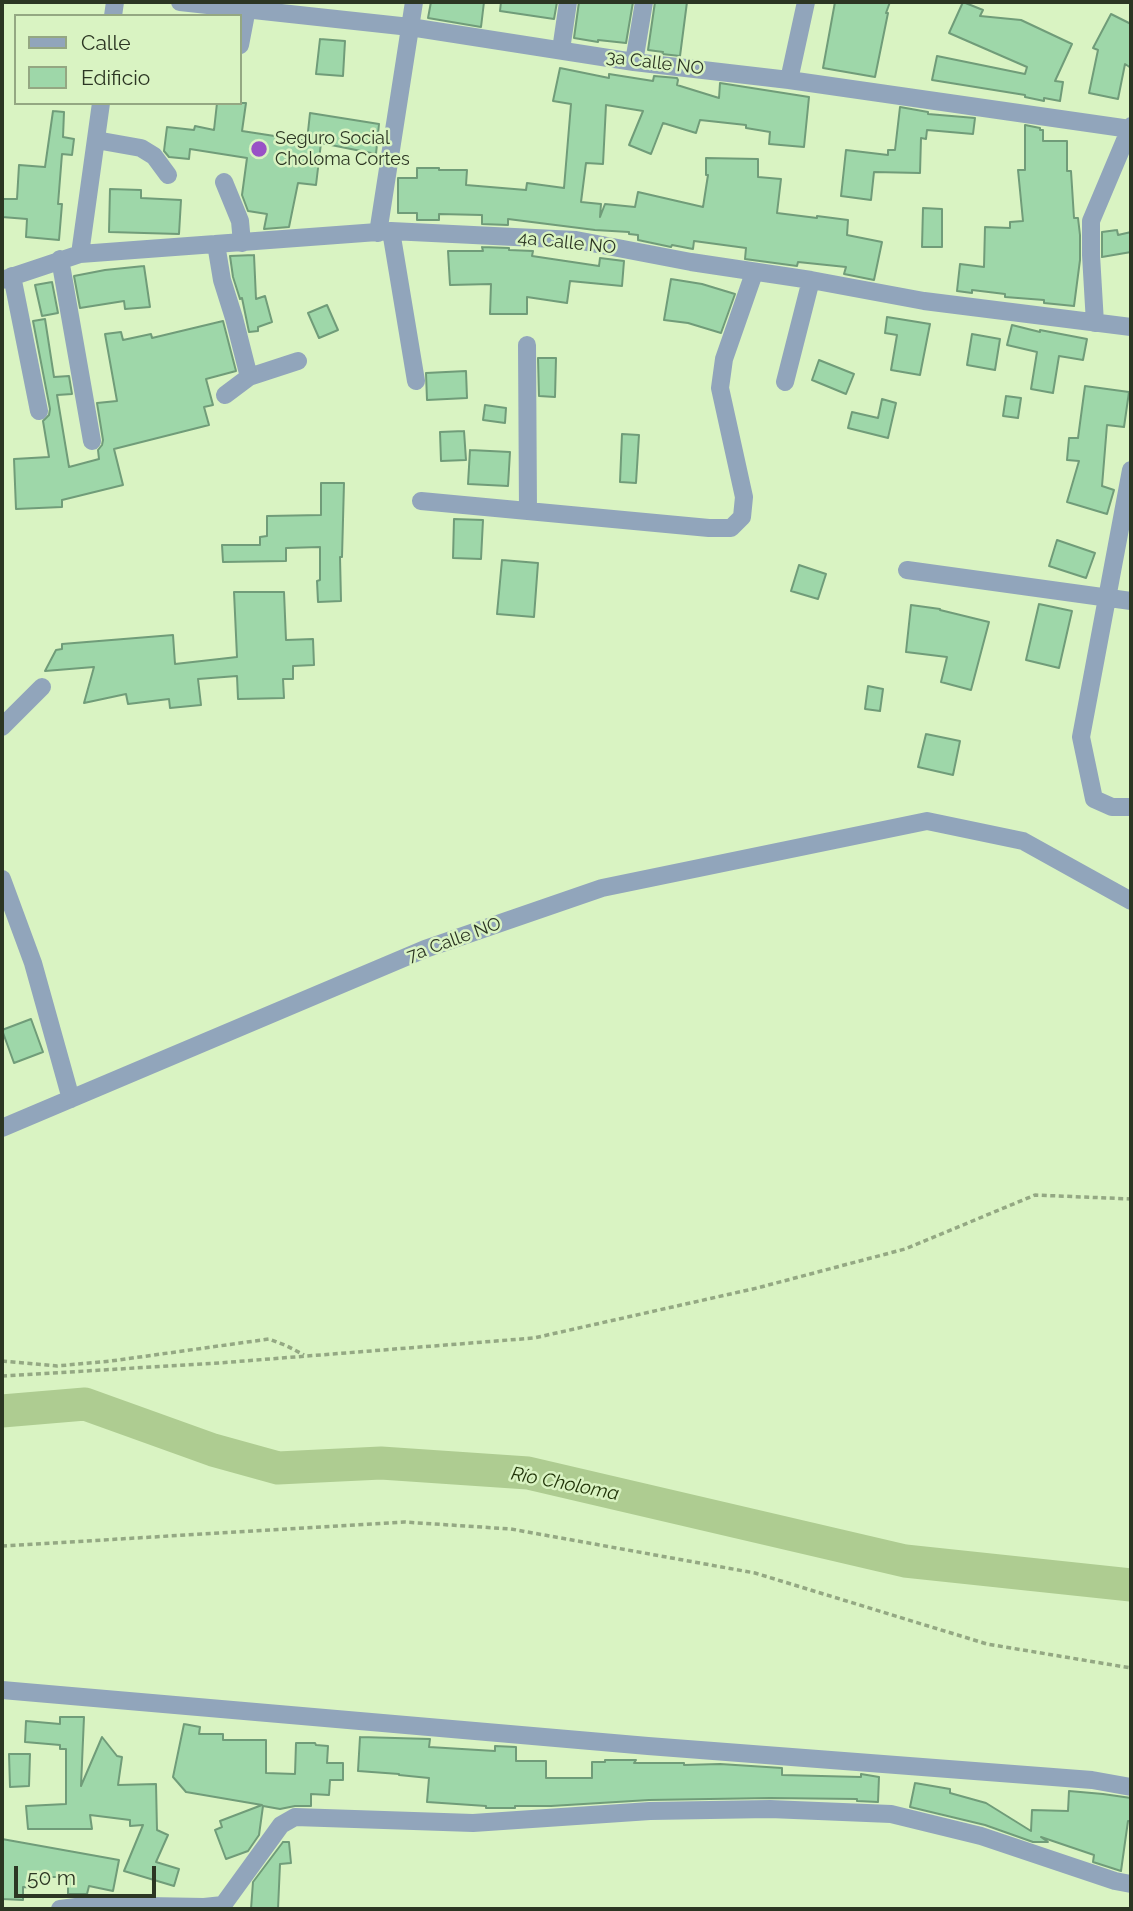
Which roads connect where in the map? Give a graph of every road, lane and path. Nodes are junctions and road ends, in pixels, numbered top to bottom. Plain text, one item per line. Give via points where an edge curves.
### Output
1 (180, 2) edge
2 (414, 2) edge
3 (568, 2) edge
4 (643, 2) edge
5 (806, 2) edge
6 (245, 9) junction
7 (410, 27) junction
8 (242, 35) edge
9 (561, 50) junction
10 (634, 62) junction
11 (789, 80) junction
12 (101, 105) edge
13 (1131, 127) edge
14 (96, 140) junction
15 (167, 176) dead end
16 (224, 182) dead end
17 (384, 232) junction
18 (242, 243) junction
19 (216, 244) junction
20 (80, 254) junction
21 (60, 260) junction
22 (754, 273) junction
23 (7, 278) edge
24 (811, 280) junction
25 (1095, 323) junction
26 (1131, 327) edge
27 (527, 345) dead end
28 (298, 361) dead end
29 (249, 377) junction
30 (416, 381) dead end
31 (785, 382) dead end
32 (225, 395) dead end
33 (39, 411) dead end
34 (92, 441) dead end
35 (1131, 470) edge
36 (421, 501) dead end
37 (528, 511) junction
38 (907, 570) dead end
39 (1108, 599) junction
40 (1131, 601) edge
41 (42, 687) dead end
42 (2, 727) edge
43 (1131, 807) edge
44 (2, 879) edge
45 (1131, 901) edge
46 (71, 1099) junction
47 (2, 1128) edge
48 (1131, 1199) edge
49 (306, 1356) junction
50 (2, 1361) edge
51 (2, 1376) edge
52 (2, 1546) edge
53 (1131, 1668) edge
54 (2, 1690) edge
55 (1131, 1787) edge
56 (1131, 1884) edge
57 (60, 1909) edge

1 - 6 street, 3a Calle NO
2 - 7 street
3 - 9 street
4 - 10 street
5 - 11 street
6 - 7 street, 3a Calle NO
6 - 8 street
7 - 9 street, 3a Calle NO
7 - 17 street
9 - 10 street, 3a Calle NO
10 - 11 street, 3a Calle NO
11 - 13 street, 3a Calle NO
12 - 14 street
13 - 25 street via 1091,221
14 - 15 street via 141,148 154,156
14 - 20 street
16 - 18 street via 240,221
17 - 18 street, 4a Calle NO
17 - 22 street, 4a Calle NO via 576,240
17 - 30 street
18 - 19 street, 4a Calle NO
19 - 20 street, 4a Calle NO
19 - 29 street
20 - 21 street, 4a Calle NO
21 - 23 street, 4a Calle NO
21 - 34 street
22 - 24 street, 4a Calle NO
22 - 37 street via 724,359 720,387 744,498 742,517 731,528 709,528
23 - 33 street
24 - 25 street, 4a Calle NO via 925,301
24 - 31 street
25 - 26 street, 4a Calle NO
27 - 37 street
28 - 29 street
29 - 32 street
35 - 39 street
36 - 37 street
38 - 39 street
39 - 40 street
39 - 43 street via 1081,737 1094,799 1112,807
41 - 42 street
44 - 46 street via 33,963
45 - 46 street, 7a Calle NO via 1023,841 928,821 602,888 425,949
46 - 47 street, 7a Calle NO
48 - 49 path via 1035,1195 905,1250 534,1339
49 - 50 path via 269,1339 57,1366
49 - 51 path
52 - 53 path via 404,1522 511,1529 755,1573 987,1644
54 - 55 street via 1079,1779
56 - 57 street via 981,1836 891,1814 770,1808 473,1823 295,1817 281,1825 223,1905

